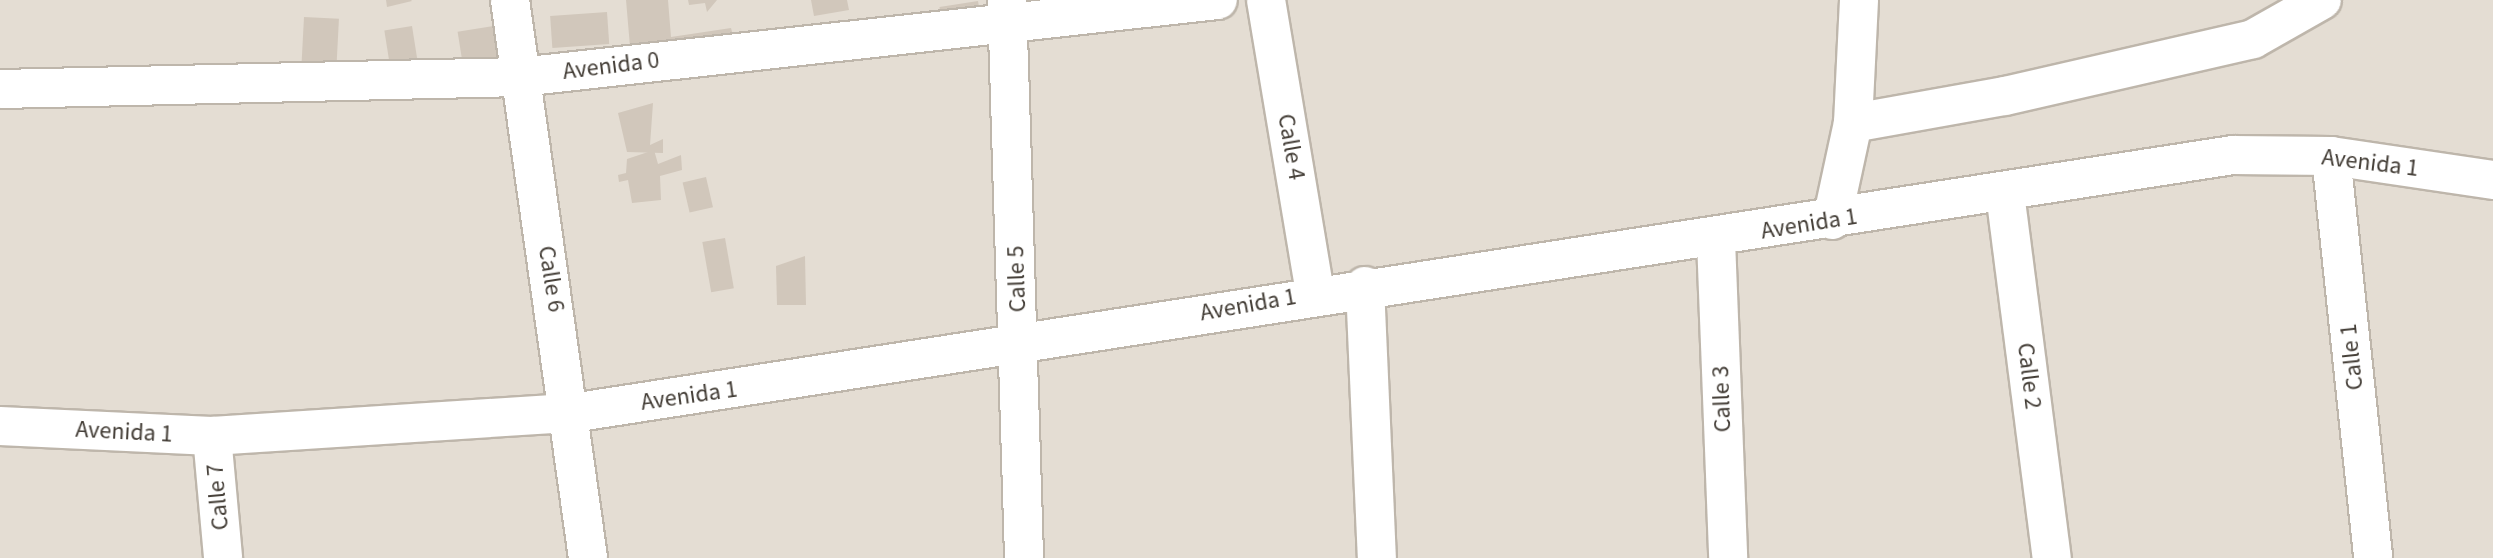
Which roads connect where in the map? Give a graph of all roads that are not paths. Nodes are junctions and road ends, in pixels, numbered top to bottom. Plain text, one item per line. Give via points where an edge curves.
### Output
1 (510, 0) edge
2 (1219, 0) edge
3 (1266, 0) edge
4 (1859, 0) edge
5 (2322, 0) edge
6 (1008, 10) edge
7 (520, 77) junction
8 (0, 89) edge
9 (1853, 122) junction
10 (2331, 156) junction
11 (2493, 180) edge
12 (2005, 193) junction
13 (1832, 220) junction
14 (1716, 240) junction
15 (1365, 286) junction
16 (1315, 293) junction
17 (1019, 347) junction
18 (572, 413) junction
19 (0, 426) edge
20 (212, 436) junction
21 (223, 558) edge
22 (588, 558) edge
23 (1024, 558) edge
24 (1377, 558) edge
25 (1728, 558) edge
26 (2052, 558) edge
27 (2373, 558) edge

1 - 7 street, Calle 6
2 - 6 street, Avenida 0
3 - 16 street, Calle 4
4 - 9 street
5 - 9 street via 2253,39 2005,96
6 - 7 street, Avenida 0
6 - 17 street, Calle 5
7 - 8 street, Avenida 0
7 - 18 street, Calle 6
9 - 13 street
10 - 11 street, Avenida 1
10 - 12 street, Avenida 1 via 2233,155
10 - 27 street, Calle 1
12 - 13 street, Avenida 1
12 - 26 street, Calle 2
13 - 14 street, Avenida 1
14 - 15 street, Avenida 1
14 - 25 street, Calle 3
15 - 16 street, Avenida 1
15 - 24 street
16 - 17 street, Avenida 1
17 - 18 street, Avenida 1
17 - 23 street, Calle 5
18 - 20 street, Avenida 1
18 - 22 street, Calle 6
19 - 20 street, Avenida 1
20 - 21 street, Calle 7

